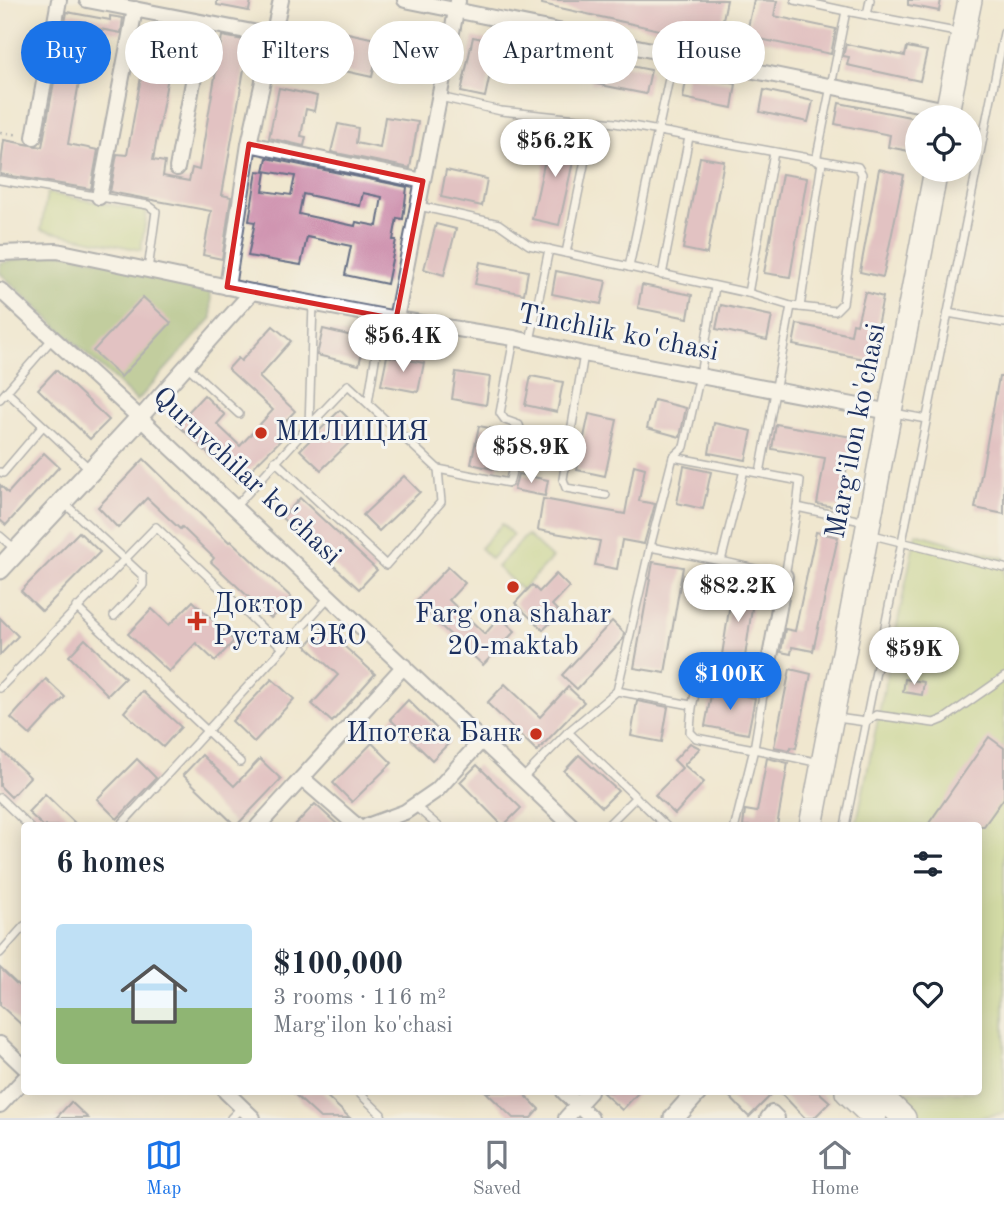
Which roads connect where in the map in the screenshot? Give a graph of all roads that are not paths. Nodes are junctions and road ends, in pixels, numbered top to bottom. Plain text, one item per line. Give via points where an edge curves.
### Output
1 (60, 0) edge
2 (87, 0) edge
3 (281, 0) edge
4 (405, 0) edge
5 (798, 0) edge
6 (870, 0) edge
7 (970, 0) edge
8 (458, 5) edge
9 (144, 7) edge
10 (846, 11) junction
11 (867, 15) junction
12 (196, 21) edge
13 (276, 21) edge
14 (962, 33) junction
15 (1004, 33) edge
16 (652, 49) edge
17 (765, 72) edge
18 (193, 84) edge
19 (262, 84) edge
20 (668, 84) edge
21 (832, 86) junction
22 (439, 97) junction
23 (913, 105) edge
24 (948, 105) edge
25 (593, 121) junction
26 (658, 132) junction
27 (34, 137) road end
28 (689, 138) junction
29 (249, 144) junction
30 (774, 152) junction
31 (819, 162) junction
32 (177, 168) dead end
33 (0, 180) edge
34 (423, 181) junction
35 (934, 182) edge
36 (99, 197) junction
37 (418, 205) junction
38 (548, 249) junction
39 (0, 253) edge
40 (566, 253) junction
41 (629, 267) junction
42 (148, 270) junction
43 (662, 275) junction
44 (227, 287) junction
45 (715, 287) junction
46 (0, 290) edge
47 (252, 292) junction
48 (748, 293) junction
49 (313, 303) junction
50 (795, 306) junction
51 (948, 313) junction
52 (389, 318) junction
53 (1004, 323) edge
54 (53, 338) junction
55 (514, 338) junction
56 (530, 342) junction
57 (584, 354) junction
58 (187, 366) junction
59 (700, 375) junction
60 (775, 390) junction
61 (6, 392) junction
62 (0, 399) edge
63 (368, 403) junction
64 (890, 412) junction
65 (239, 414) dead end
66 (140, 418) junction
67 (926, 419) junction
68 (43, 426) junction
69 (309, 426) junction
70 (673, 457) junction
71 (275, 461) junction
72 (438, 468) junction
73 (92, 470) junction
74 (744, 470) junction
75 (0, 472) edge
76 (760, 473) junction
77 (606, 495) dead end
78 (62, 502) junction
79 (235, 507) junction
80 (797, 507) junction
81 (869, 528) junction
82 (0, 536) edge
83 (902, 542) junction
84 (650, 547) junction
85 (17, 551) junction
86 (124, 558) junction
87 (721, 561) junction
88 (1004, 568) edge
89 (0, 569) edge
90 (785, 576) junction
91 (330, 596) junction
92 (76, 607) junction
93 (114, 617) dead end
94 (283, 648) junction
95 (404, 666) junction
96 (1004, 677) edge
97 (0, 688) edge
98 (764, 689) junction
99 (617, 691) junction
100 (691, 705) junction
101 (833, 718) junction
102 (866, 722) junction
103 (208, 732) junction
104 (568, 732) junction
105 (481, 741) junction
106 (754, 749) junction
107 (240, 762) dead end
108 (824, 763) junction
109 (302, 778) junction
110 (522, 779) junction
111 (636, 797) junction
112 (0, 798) edge
113 (415, 806) junction
114 (25, 822) edge
115 (124, 822) edge
116 (262, 822) edge
117 (352, 822) edge
118 (378, 822) edge
119 (433, 822) edge
120 (568, 822) edge
121 (611, 822) edge
122 (662, 822) edge
123 (736, 822) edge
124 (812, 822) edge
125 (846, 822) edge
126 (21, 929) edge
127 (0, 953) edge
128 (0, 1044) edge
129 (21, 1064) edge
130 (21, 1082) edge
131 (229, 1095) edge
132 (361, 1095) edge
133 (567, 1095) edge
134 (587, 1095) edge
135 (694, 1095) edge
136 (850, 1095) edge
137 (880, 1095) edge
138 (0, 1105) edge
139 (578, 1105) junction
140 (242, 1107) junction
141 (231, 1118) edge
142 (254, 1118) edge
143 (382, 1118) edge
144 (566, 1118) edge
145 (591, 1118) edge
146 (674, 1118) edge
147 (768, 1118) edge
148 (777, 1118) edge
149 (874, 1118) edge
150 (904, 1118) edge

1 - 27 street
2 - 9 street
3 - 13 street
4 - 8 street
5 - 10 lane
6 - 11 lane
7 - 14 main road
8 - 16 street
8 - 22 street
9 - 12 street
9 - 36 street
10 - 11 lane
10 - 21 lane
11 - 14 lane
14 - 24 main road
15 - 51 lane
17 - 21 street
18 - 32 street
19 - 29 street
20 - 26 lane
21 - 23 street
21 - 31 lane
22 - 25 lane via 501,111
22 - 34 street
25 - 26 lane
25 - 40 lane
26 - 28 lane
26 - 41 lane
28 - 30 lane
28 - 43 lane
29 - 34 street
29 - 44 street
30 - 31 lane
30 - 48 lane
31 - 50 lane
31 - 50 lane via 858,167 862,174 843,303 835,311
33 - 36 lane
34 - 37 street
35 - 64 main road, Marg'ilon ko'chasi
36 - 42 lane via 148,205 156,211
37 - 38 lane via 499,224 529,245
37 - 52 street
38 - 40 lane
38 - 56 lane
39 - 42 street, Tinchlik ko'chasi via 57,251
40 - 41 lane
41 - 43 lane
42 - 44 street, Tinchlik ko'chasi
43 - 45 lane
44 - 47 street, Tinchlik ko'chasi
45 - 48 lane
45 - 59 lane
46 - 54 street, Quruvchilar ko'chasi
47 - 49 street, Tinchlik ko'chasi
47 - 58 street
48 - 50 lane
49 - 52 street, Tinchlik ko'chasi
49 - 69 lane
50 - 60 lane
51 - 53 lane
51 - 67 lane
52 - 55 street, Tinchlik ko'chasi
52 - 63 lane
54 - 61 lane
54 - 66 street, Quruvchilar ko'chasi
55 - 56 street, Tinchlik ko'chasi
55 - 72 lane via 500,413 519,425 522,434 509,483
56 - 57 street, Tinchlik ko'chasi
57 - 59 street, Tinchlik ko'chasi
57 - 77 lane via 563,479 566,488
58 - 65 lane
58 - 66 street
59 - 60 street, Tinchlik ko'chasi
59 - 70 lane via 684,447
60 - 64 street, Tinchlik ko'chasi
60 - 76 lane
61 - 62 lane
61 - 68 lane
63 - 69 lane via 348,385
63 - 72 lane
64 - 67 lane
64 - 81 main road, Marg'ilon ko'chasi
66 - 73 street
66 - 79 street, Quruvchilar ko'chasi
67 - 83 lane
68 - 73 lane
68 - 75 lane
69 - 71 lane
70 - 74 lane
70 - 84 lane
71 - 72 lane via 386,565 441,502
71 - 79 lane
73 - 78 street
74 - 76 lane
74 - 87 lane
76 - 80 lane via 800,481
78 - 85 street
78 - 86 lane
79 - 91 street, Quruvchilar ko'chasi
80 - 81 lane
80 - 90 lane
81 - 83 lane
81 - 101 main road, Marg'ilon ko'chasi
82 - 85 lane
83 - 88 lane
83 - 102 lane
84 - 87 lane
84 - 99 lane
85 - 89 street
86 - 92 lane
86 - 93 lane via 143,576 143,585
86 - 94 lane via 156,527
87 - 90 lane
90 - 98 street
91 - 94 lane
91 - 95 street, Quruvchilar ko'chasi
92 - 97 lane
92 - 103 lane
94 - 103 lane
95 - 105 street, Quruvchilar ko'chasi
95 - 109 street
96 - 102 lane via 934,723 876,715
98 - 100 lane via 704,677
98 - 106 lane
99 - 100 lane
99 - 104 lane
100 - 106 lane via 690,732 696,738
101 - 102 lane
101 - 108 main road, Marg'ilon ko'chasi
102 - 125 lane
103 - 107 lane
103 - 115 lane
104 - 110 lane
104 - 111 lane
105 - 110 street, Quruvchilar ko'chasi
105 - 113 street via 437,790
106 - 108 lane
106 - 123 lane
108 - 124 main road, Marg'ilon ko'chasi
109 - 116 street
109 - 117 street
110 - 120 street, Quruvchilar ko'chasi
111 - 121 lane
111 - 122 lane
112 - 114 lane
113 - 118 street
113 - 119 lane
126 - 127 lane
128 - 129 street
130 - 138 street
131 - 140 street
132 - 143 lane
133 - 139 street
134 - 139 street
135 - 146 street
136 - 149 main road
137 - 150 main road
139 - 144 street
139 - 145 street
140 - 141 lane
140 - 142 street
147 - 148 street via 772,1113

